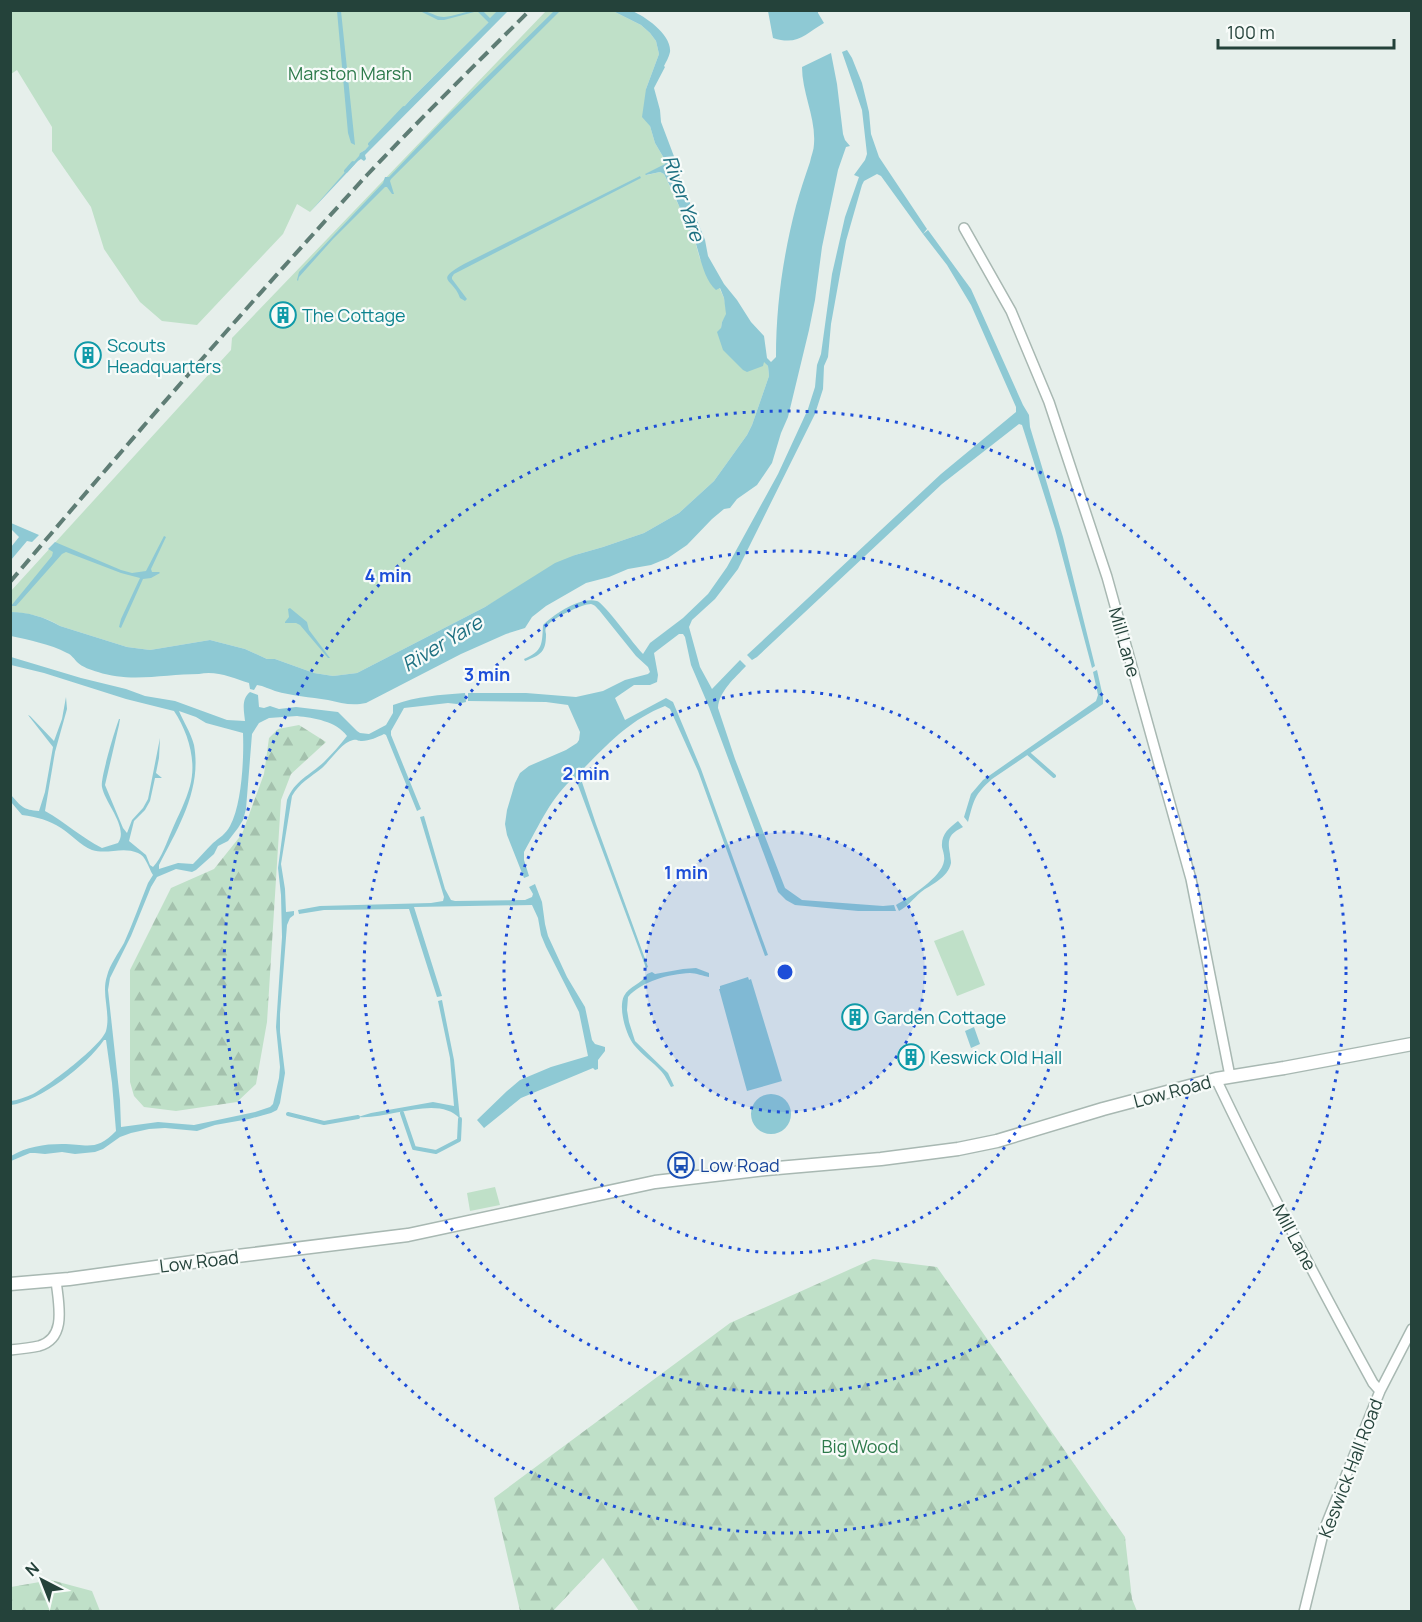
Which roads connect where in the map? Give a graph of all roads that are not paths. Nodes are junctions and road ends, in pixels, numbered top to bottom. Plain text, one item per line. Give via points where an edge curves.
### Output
1 (964, 228) dead end
2 (1412, 1044) edge
3 (1230, 1076) junction
4 (1216, 1079) junction
5 (56, 1280) junction
6 (10, 1284) edge
7 (1412, 1329) edge
8 (10, 1350) edge
9 (1380, 1391) junction
10 (1304, 1611) edge

1 - 3 street, Mill Lane via 1011,311 1049,402 1107,577 1191,879
2 - 3 street, Low Road
3 - 4 street, Low Road
4 - 5 street, Low Road via 958,1149 655,1182 408,1235
4 - 9 street, Mill Lane via 1263,1177
5 - 6 street, Low Road
5 - 8 street via 59,1327 52,1339 41,1345
7 - 9 street, Keswick Hall Road
9 - 10 street, Keswick Hall Road via 1324,1530

